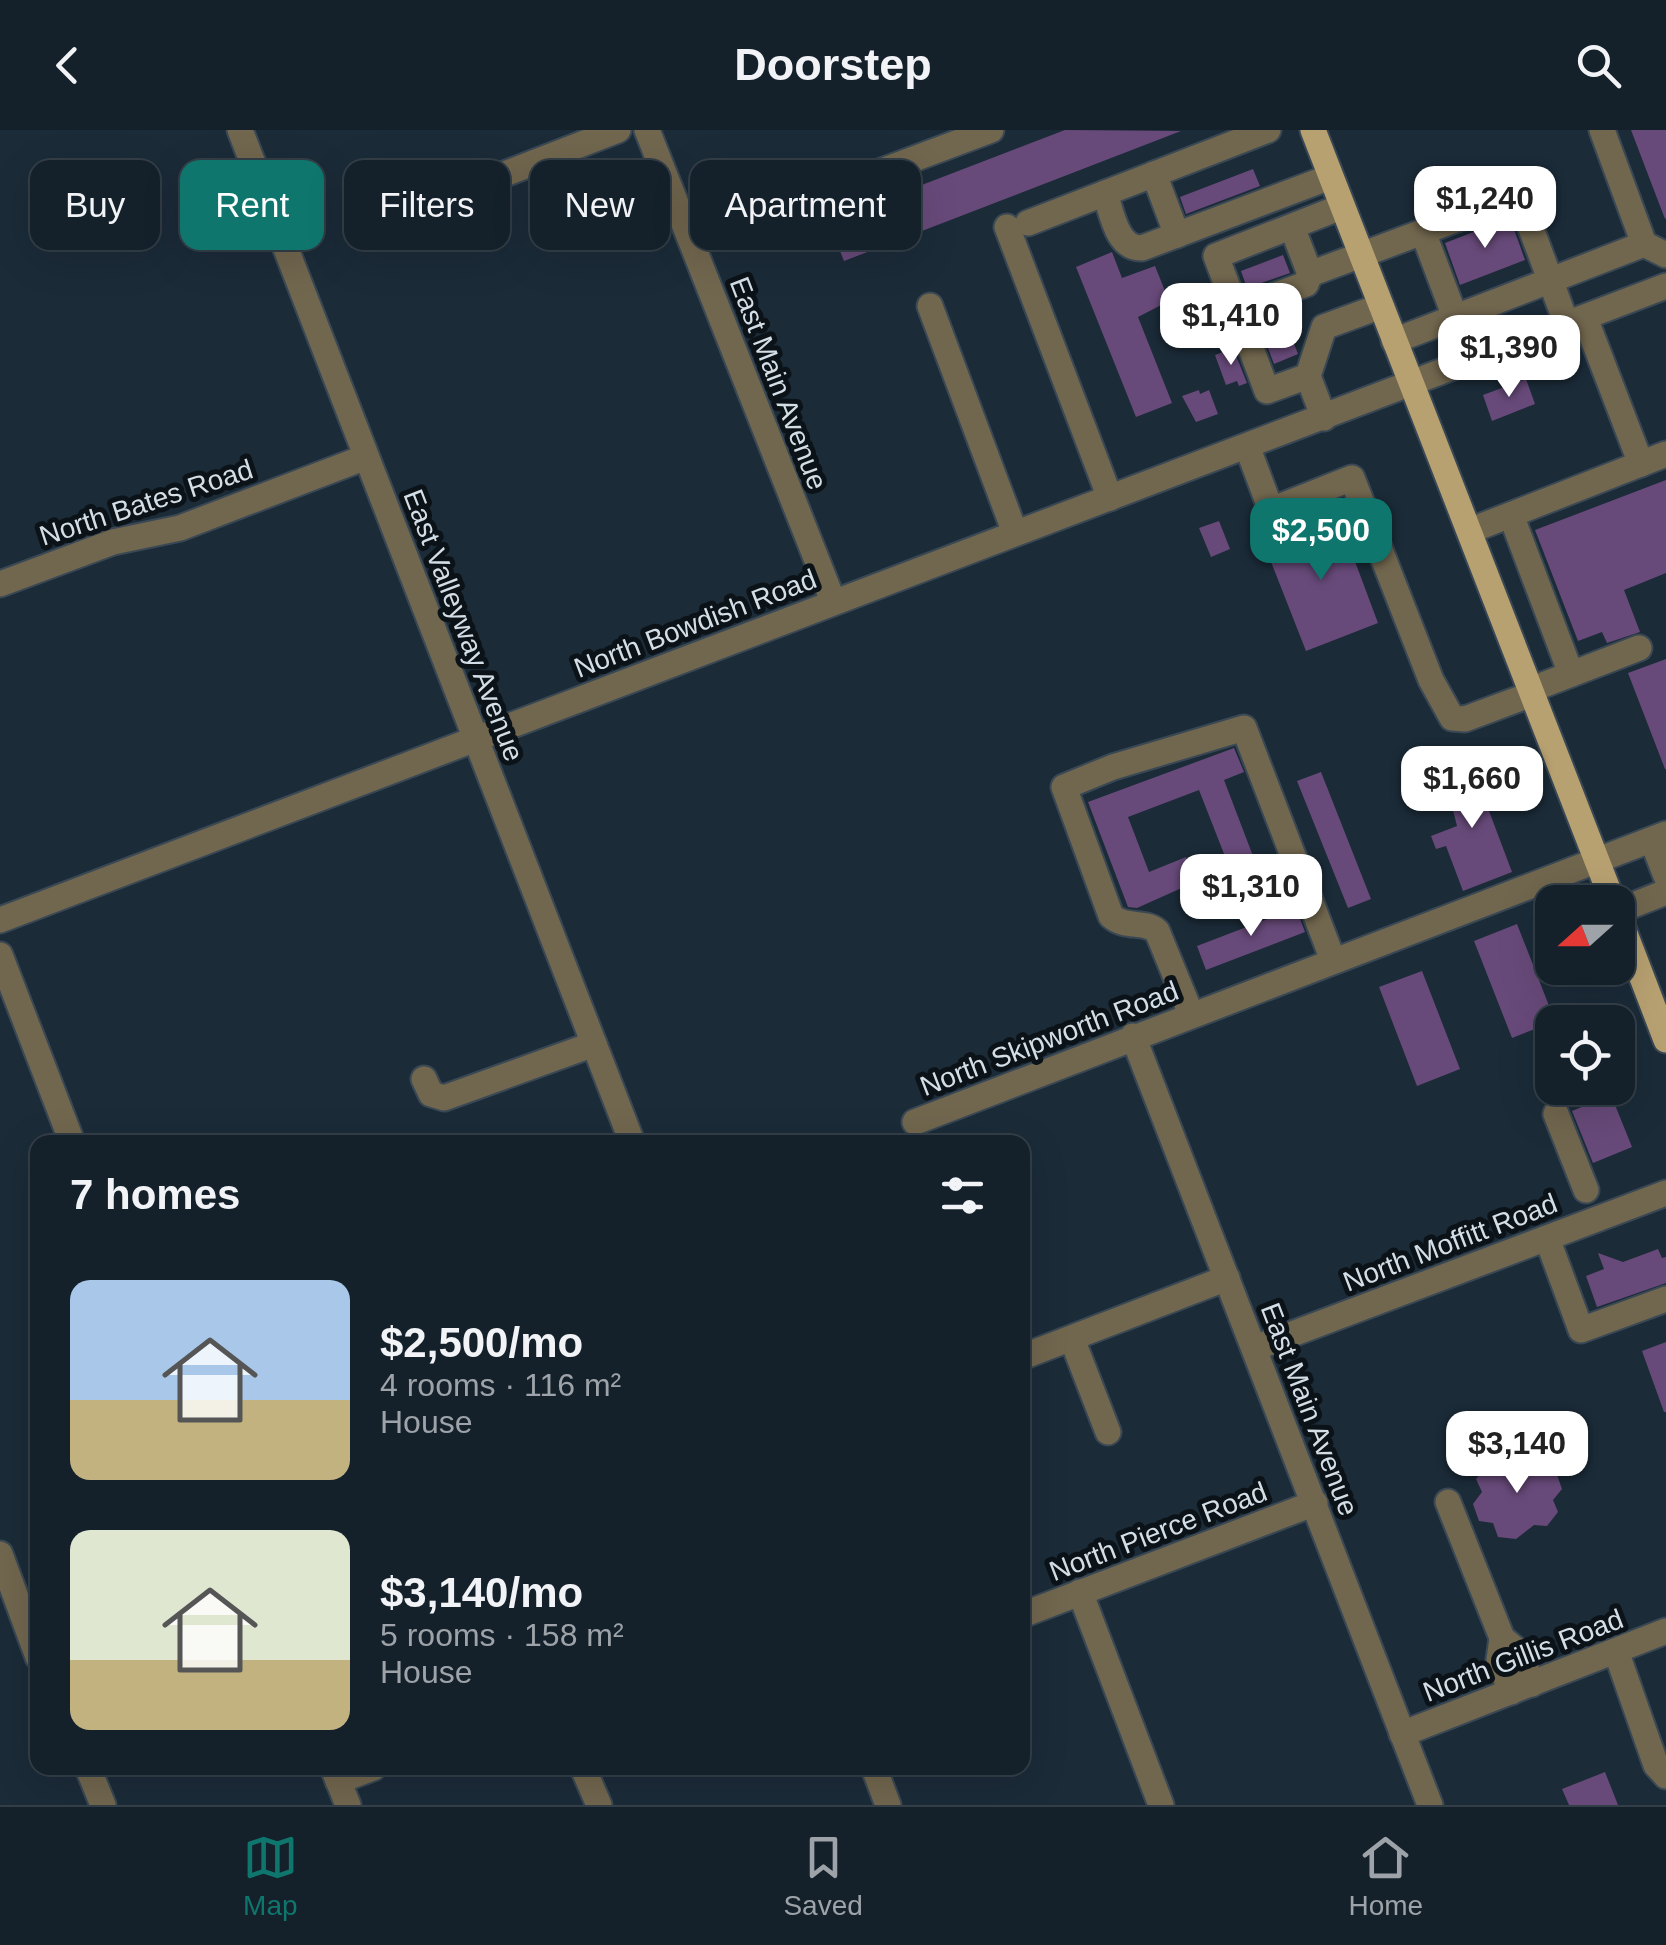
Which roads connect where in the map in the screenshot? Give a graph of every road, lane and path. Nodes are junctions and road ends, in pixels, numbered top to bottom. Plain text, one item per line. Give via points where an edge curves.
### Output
1 (240, 130) edge
2 (618, 130) edge
3 (647, 130) edge
4 (992, 130) edge
5 (1268, 130) edge
6 (1313, 130) edge
7 (1602, 130) edge
8 (912, 160) edge
9 (510, 172) edge
10 (1154, 174) junction
11 (1330, 177) junction
12 (1104, 194) junction
13 (1342, 207) junction
14 (1292, 226) junction
15 (1423, 232) junction
16 (1177, 235) junction
17 (1655, 249) edge
18 (1361, 256) junction
19 (1310, 274) junction
20 (1550, 279) junction
21 (1666, 286) edge
22 (930, 306) dead end
23 (1380, 306) junction
24 (1236, 310) junction
25 (1461, 315) junction
26 (1576, 321) junction
27 (1394, 341) junction
28 (1483, 357) junction
29 (1308, 376) junction
30 (1412, 385) junction
31 (1324, 418) junction
32 (1248, 446) junction
33 (1666, 454) edge
34 (366, 457) junction
35 (1641, 464) junction
36 (1110, 498) junction
37 (1511, 514) junction
38 (1468, 531) junction
39 (1016, 533) junction
40 (0, 584) edge
41 (832, 602) junction
42 (1638, 648) dead end
43 (1571, 674) junction
44 (1531, 692) junction
45 (476, 739) junction
46 (1659, 837) edge
47 (1596, 860) junction
48 (1666, 876) edge
49 (1606, 885) edge
50 (1666, 892) edge
51 (1635, 906) edge
52 (0, 920) edge
53 (0, 955) edge
54 (1635, 958) edge
55 (1333, 960) junction
56 (1191, 1014) junction
57 (1133, 1036) junction
58 (1666, 1040) edge
59 (594, 1044) junction
60 (424, 1079) dead end
61 (1556, 1114) dead end
62 (916, 1122) dead end
63 (69, 1135) edge
64 (629, 1135) edge
65 (1586, 1190) dead end
66 (1666, 1193) edge
67 (1547, 1238) junction
68 (1227, 1278) junction
69 (1666, 1299) edge
70 (1072, 1339) junction
71 (1255, 1348) junction
72 (1030, 1354) edge
73 (1108, 1432) dead end
74 (1448, 1502) dead end
75 (1315, 1503) junction
76 (0, 1554) edge
77 (1080, 1592) junction
78 (1030, 1612) edge
79 (1666, 1632) edge
80 (30, 1635) edge
81 (1616, 1651) junction
82 (1521, 1688) junction
83 (1402, 1734) junction
84 (91, 1775) edge
85 (336, 1775) edge
86 (586, 1775) edge
87 (877, 1775) edge
88 (1664, 1782) edge
89 (102, 1805) edge
90 (348, 1805) edge
91 (599, 1805) edge
92 (888, 1805) edge
93 (1161, 1805) edge
94 (1430, 1805) edge

1 - 34 street, East Valleyway Avenue
2 - 9 street
3 - 41 street, East Main Avenue
4 - 8 street
5 - 10 street
6 - 11 main road
7 - 17 street
10 - 12 street
10 - 16 street
11 - 13 main road
11 - 16 street
12 - 16 street via 1131,248
12 - 36 street via 1017,225
13 - 14 street
13 - 18 main road
14 - 19 street
14 - 24 street via 1216,256
15 - 18 street
15 - 20 street via 1519,196
15 - 25 street
17 - 20 street
18 - 19 street
18 - 23 main road
19 - 24 street via 1306,284
20 - 25 street
20 - 26 street
21 - 26 street, North Bowdish Road
22 - 39 street
23 - 27 main road
23 - 29 street via 1324,327
24 - 29 street via 1267,392
25 - 27 street
25 - 28 street
26 - 28 street, North Bowdish Road
26 - 35 street
27 - 30 main road
28 - 30 street, North Bowdish Road
29 - 31 street
30 - 31 street, North Bowdish Road
30 - 38 main road
31 - 32 street, North Bowdish Road
32 - 36 street, North Bowdish Road
32 - 44 street via 1271,510 1352,478 1452,718 1466,720
33 - 35 street
34 - 40 street, North Bates Road via 180,528 113,542
34 - 45 street, East Valleyway Avenue
35 - 37 street
36 - 39 street, North Bowdish Road
37 - 38 street
37 - 43 street
38 - 44 main road
39 - 41 street, North Bowdish Road
41 - 45 street, North Bowdish Road
42 - 43 street
43 - 44 street
44 - 47 main road
45 - 52 street, North Bowdish Road
45 - 59 street, East Valleyway Avenue
46 - 47 street, North Skipworth Road
46 - 48 street
47 - 49 main road
47 - 55 street, North Skipworth Road
50 - 51 street
53 - 63 street
54 - 58 main road
55 - 56 street, North Skipworth Road
55 - 56 street via 1244,728 1064,788 1111,916 1121,925 1157,931
56 - 57 street, North Skipworth Road
57 - 62 street, North Skipworth Road
57 - 68 street, East Main Avenue
59 - 60 street via 444,1098 430,1094
59 - 64 street, East Valleyway Avenue
61 - 65 street
66 - 67 street, North Moffitt Road
67 - 69 street via 1581,1330
67 - 71 street, North Moffitt Road
68 - 70 street
68 - 71 street, East Main Avenue
70 - 72 street
70 - 73 street
71 - 75 street, East Main Avenue
74 - 82 street via 1502,1638 1520,1654
75 - 77 street, North Pierce Road
75 - 83 street, East Main Avenue
76 - 80 street
77 - 78 street, North Pierce Road
77 - 93 street
79 - 81 street, North Gillis Road
81 - 82 street, North Gillis Road
81 - 88 street
82 - 83 street, North Gillis Road
83 - 94 street, East Main Avenue
84 - 89 street
85 - 90 street
86 - 91 street
87 - 92 street

